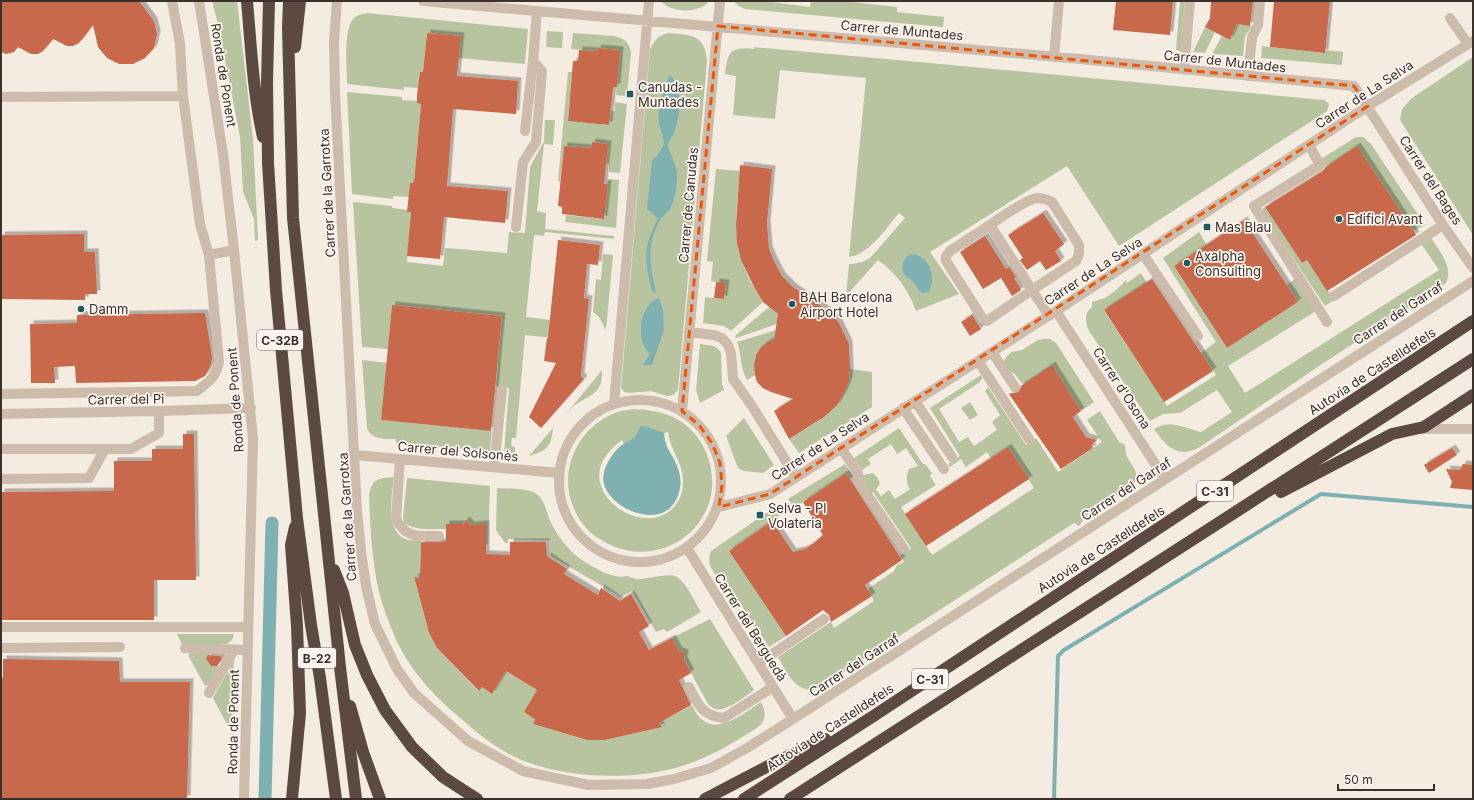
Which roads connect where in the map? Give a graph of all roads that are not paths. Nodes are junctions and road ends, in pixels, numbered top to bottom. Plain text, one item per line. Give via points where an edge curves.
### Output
1 (172, 1) edge
2 (200, 1) edge
3 (247, 1) edge
4 (270, 1) edge
5 (289, 1) edge
6 (300, 1) edge
7 (304, 1) edge
8 (337, 1) edge
9 (423, 1) edge
10 (649, 1) edge
11 (720, 1) edge
12 (1059, 1) edge
13 (1190, 1) edge
14 (1260, 1) edge
15 (537, 11) junction
16 (1450, 18) dead end
17 (298, 20) junction
18 (647, 20) junction
19 (718, 26) junction
20 (1471, 42) edge
21 (1054, 57) junction
22 (532, 60) junction
23 (1184, 70) junction
24 (1248, 76) junction
25 (290, 90) junction
26 (183, 96) junction
27 (1, 97) edge
28 (1368, 106) junction
29 (525, 131) dead end
30 (1308, 145) junction
31 (268, 163) junction
32 (990, 225) junction
33 (1443, 225) junction
34 (516, 227) dead end
35 (234, 250) junction
36 (1143, 254) junction
37 (209, 255) junction
38 (1473, 268) edge
39 (1473, 281) edge
40 (1032, 290) junction
41 (1334, 296) dead end
42 (1053, 313) junction
43 (1473, 314) edge
44 (1473, 321) edge
45 (1327, 322) dead end
46 (689, 332) junction
47 (1198, 336) dead end
48 (1442, 341) junction
49 (992, 352) junction
50 (1473, 359) edge
51 (978, 361) junction
52 (1016, 387) dead end
53 (502, 390) dead end
54 (1, 394) edge
55 (1473, 395) edge
56 (915, 401) junction
57 (614, 404) junction
58 (251, 408) junction
59 (903, 408) junction
60 (682, 411) junction
61 (159, 412) junction
62 (1, 414) edge
63 (1418, 429) junction
64 (1473, 429) edge
65 (1029, 439) dead end
66 (841, 448) junction
67 (1, 449) edge
68 (106, 449) junction
69 (355, 456) junction
70 (952, 458) dead end
71 (400, 459) junction
72 (494, 467) junction
73 (944, 469) dead end
74 (559, 473) junction
75 (796, 477) junction
76 (1, 479) edge
77 (1165, 480) junction
78 (719, 507) junction
79 (297, 518) junction
80 (1215, 526) junction
81 (439, 536) dead end
82 (687, 548) junction
83 (904, 549) dead end
84 (329, 558) junction
85 (824, 619) dead end
86 (1, 627) edge
87 (248, 627) junction
88 (120, 647) dead end
89 (1, 648) edge
90 (184, 648) dead end
91 (234, 650) junction
92 (247, 650) junction
93 (759, 663) junction
94 (340, 667) junction
95 (689, 687) dead end
96 (773, 687) junction
97 (209, 693) dead end
98 (872, 717) junction
99 (793, 719) junction
100 (244, 799) edge
101 (292, 799) edge
102 (336, 799) edge
103 (356, 799) edge
104 (380, 799) edge
105 (477, 799) edge
106 (705, 799) edge
107 (744, 799) edge
108 (790, 799) edge

1 - 26 street via 180,44
2 - 35 street, Ronda de Ponent
3 - 31 highway via 258,117
4 - 31 highway, C-32B
5 - 25 highway, C-32B
6 - 17 highway
7 - 17 highway
8 - 69 street, Carrer de la Garrotxa via 334,41 335,94
9 - 15 street, Carrer de Muntades
10 - 18 street
11 - 19 street, Carrer de Canudas
12 - 21 street
13 - 23 street
14 - 24 street via 1258,25 1252,37
15 - 18 street, Carrer de Muntades
15 - 22 street
16 - 20 street
17 - 25 highway
18 - 19 street, Carrer de Muntades
18 - 57 street
19 - 21 street, Carrer de Muntades
19 - 46 street, Carrer de Canudas
20 - 28 street, Carrer de La Selva
21 - 23 street, Carrer de Muntades
22 - 29 street
22 - 34 street via 542,71 536,142 523,162
23 - 24 street, Carrer de Muntades
24 - 28 street, Carrer de Muntades via 1354,86
25 - 84 highway, C-32B via 293,218
26 - 27 street
26 - 37 street via 200,224
28 - 30 street, Carrer de La Selva
28 - 33 street, Carrer del Bages
30 - 36 street, Carrer de La Selva
30 - 45 street via 1320,164 1254,206
31 - 79 highway, C-32B via 276,290
32 - 40 street, Carrer d'Osona
32 - 40 street via 950,251 946,256 946,262 986,321
32 - 40 street via 1027,201 1036,198 1052,202 1079,245 1079,254 1076,261
33 - 38 street, Carrer del Bages
33 - 41 street
35 - 37 street
35 - 58 street, Ronda de Ponent
36 - 42 street, Carrer de La Selva
36 - 47 street
37 - 54 street via 219,362 213,379 197,391
39 - 77 street, Carrer del Garraf
40 - 42 street, Carrer d'Osona
42 - 49 street, Carrer de La Selva
42 - 77 street, Carrer d'Osona
43 - 48 highway
44 - 48 highway, Autovia de Castelldefels / C-31
46 - 60 street, Carrer de Canudas
46 - 75 street via 722,338 728,344 736,385
48 - 98 highway, Autovia de Castelldefels / C-31
49 - 51 street, Carrer de La Selva
49 - 52 street
50 - 80 highway, C-31
51 - 56 street, Carrer de La Selva
51 - 65 street
53 - 72 street
55 - 63 highway
56 - 59 street, Carrer de La Selva
56 - 70 street
57 - 60 street via 637,400 660,402
57 - 74 street via 593,414 576,430 565,450
58 - 61 street, Carrer del Pi
58 - 87 street, Ronda de Ponent via 253,439
59 - 66 street, Carrer de La Selva
59 - 73 street
60 - 78 street via 699,425 712,443 720,463 722,485
61 - 62 street, Carrer del Pi
61 - 68 street via 159,433 131,449
63 - 64 street
63 - 80 highway via 1392,434
66 - 75 street, Carrer de La Selva
66 - 83 street via 858,473 858,481
67 - 68 street
68 - 76 street via 89,478
69 - 71 street, Carrer del Solsonès
69 - 99 street, Carrer de la Garrotxa via 361,551 375,624 397,669 414,693 468,741 523,771 588,785 647,784 674,780 711,768
71 - 72 street, Carrer del Solsonès
71 - 81 street via 396,520 400,528 415,536
72 - 74 street, Carrer del Solsonès
74 - 82 street via 560,496 568,518 581,537 599,552 620,560 644,563 667,559
75 - 78 street, Carrer de La Selva via 770,494
77 - 99 street, Carrer del Garraf
78 - 82 street via 701,537
79 - 101 highway via 291,545 298,626 300,713
79 - 102 highway, B-22
80 - 108 highway, C-31
82 - 93 street, Carrer del Berguedà
84 - 94 highway, B-22
84 - 105 highway via 343,593 355,645 385,710 412,748 443,777
85 - 93 street
86 - 87 street
87 - 92 street, Ronda de Ponent
88 - 89 street
90 - 91 street
91 - 92 street
91 - 97 street
92 - 100 street, Ronda de Ponent
93 - 96 street, Carrer del Berguedà
94 - 103 highway, B-22
94 - 104 highway via 363,752
95 - 96 street via 706,714 724,718
96 - 99 street, Carrer del Berguedà
98 - 106 highway
98 - 107 highway, Autovia de Castelldefels / C-31

